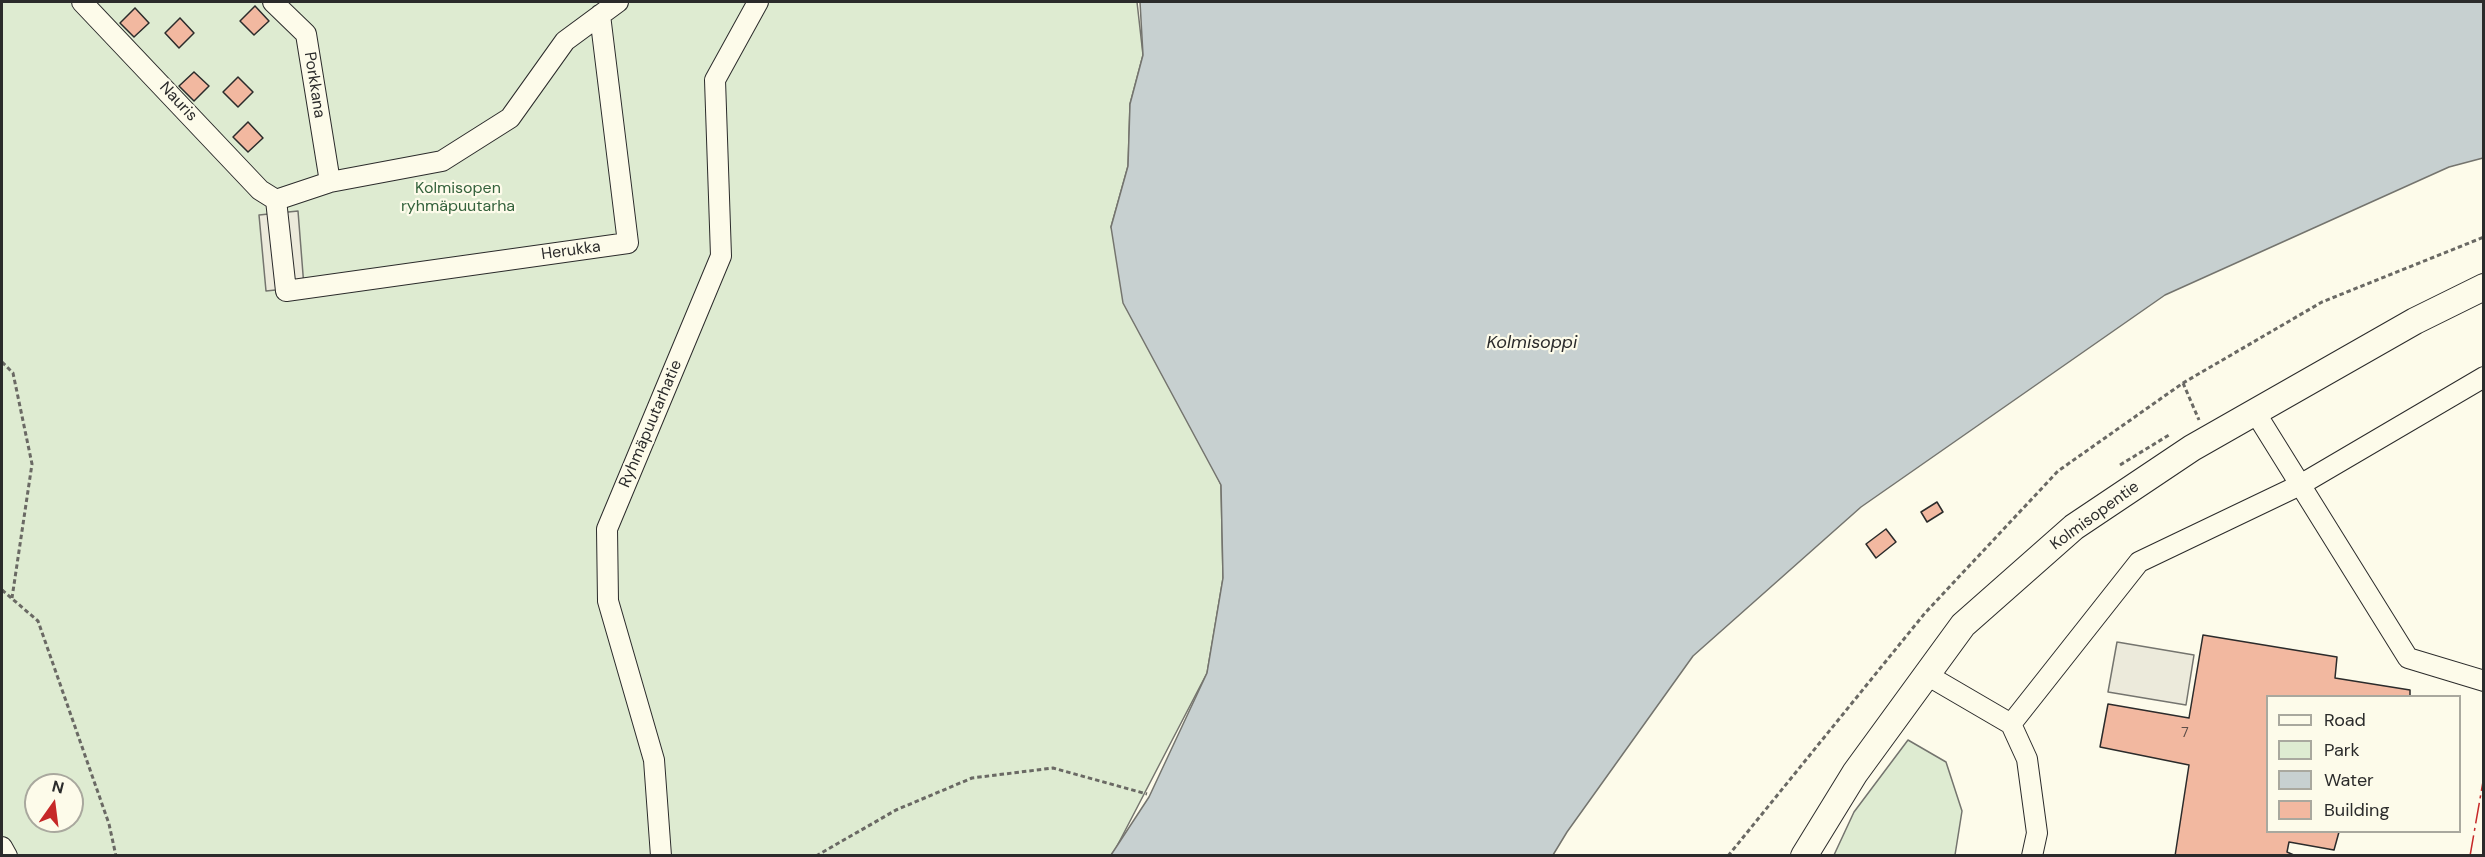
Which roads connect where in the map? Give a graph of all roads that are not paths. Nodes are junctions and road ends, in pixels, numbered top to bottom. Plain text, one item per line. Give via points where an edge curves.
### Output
1 (82, 2) edge
2 (273, 2) edge
3 (618, 2) edge
4 (758, 2) edge
5 (600, 15) junction
6 (330, 182) junction
7 (276, 200) junction
8 (2484, 287) edge
9 (2484, 377) edge
10 (2255, 412) junction
11 (2300, 485) junction
12 (1927, 675) junction
13 (2484, 681) edge
14 (2011, 724) junction
15 (2, 847) edge
16 (6, 855) edge
17 (661, 855) edge
18 (1804, 855) edge
19 (2032, 855) edge

1 - 7 street, Nauris via 260,190
2 - 6 street, Porkkana via 306,34
3 - 5 street
4 - 17 street, Ryhmäpuutarhatie via 715,80 721,256 607,529 608,601 654,760
5 - 6 street via 565,41 510,118 442,161
5 - 7 street, Herukka via 628,243 286,291
6 - 7 street
8 - 10 main road, Kolmisopentie via 2415,321
9 - 11 street
10 - 11 street
10 - 12 main road, Kolmisopentie via 2192,448 2074,527 1963,625
11 - 13 street via 2408,658
11 - 14 street via 2139,562
12 - 14 street
12 - 18 main road, Kolmisopentie via 1855,773
14 - 19 street via 2027,759 2037,833
15 - 16 street

